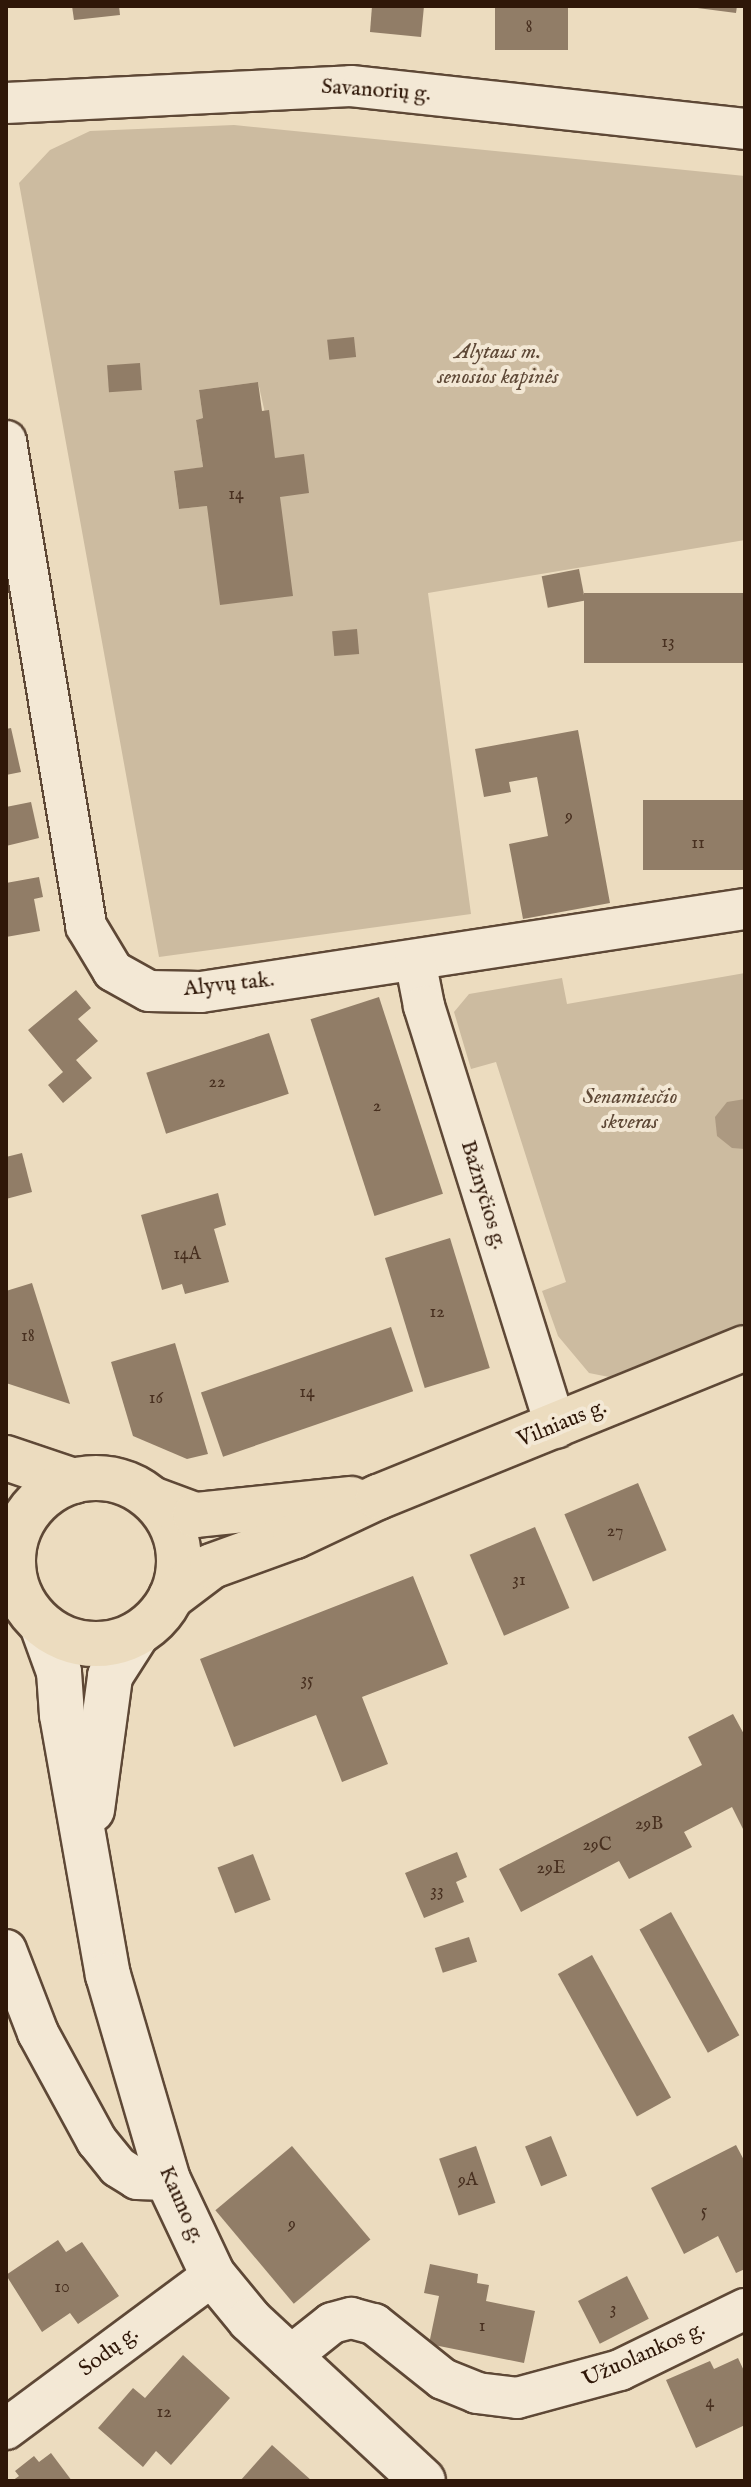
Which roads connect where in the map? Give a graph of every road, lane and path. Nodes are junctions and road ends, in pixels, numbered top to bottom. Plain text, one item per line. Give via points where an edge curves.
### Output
1 (6, 103) edge
2 (745, 129) edge
3 (6, 441) edge
4 (23, 671) edge
5 (745, 909) edge
6 (415, 960) junction
7 (745, 1348) edge
8 (556, 1428) junction
9 (6, 1458) edge
10 (74, 1481) junction
11 (378, 1497) junction
12 (152, 1499) junction
13 (11, 1532) edge
14 (171, 1597) junction
15 (42, 1625) junction
16 (137, 1634) junction
17 (86, 1847) junction
18 (6, 1950) edge
19 (168, 2180) junction
20 (213, 2275) junction
21 (745, 2309) edge
22 (288, 2358) junction
23 (6, 2429) edge
24 (423, 2481) edge

1 - 2 street, Savanorių g. via 351,86
3 - 4 street, Alyvų tak.
4 - 6 street, Alyvų tak. via 86,926 113,971 149,991 201,992
5 - 6 street, Alyvų tak.
6 - 8 street, Bažnyčios g. via 424,1006
7 - 8 main road, Vilniaus g.
8 - 11 main road, Vilniaus g.
9 - 10 main road
10 - 12 main road via 102,1478 129,1485
10 - 13 main road via 37,1502
11 - 12 main road, Vilniaus g. via 195,1515
11 - 14 main road, Vilniaus g. via 295,1536 212,1566
12 - 14 main road via 169,1520 178,1546 179,1572
13 - 15 main road via 16,1585
14 - 16 main road
15 - 16 main road via 88,1644 113,1643
15 - 17 street, Kauno g. via 59,1672
16 - 17 street, Kauno g. via 110,1676
17 - 19 street, Kauno g. via 108,1975
18 - 19 street via 38,2033 97,2141 118,2167 137,2179
19 - 20 street, Kauno g.
20 - 22 street, Kauno g.
20 - 23 street, Sodų g.
21 - 22 street, Užuolankos g. via 620,2370 557,2392 517,2398 477,2393 443,2379 374,2324 351,2318 332,2323
22 - 24 street, Kauno g.

